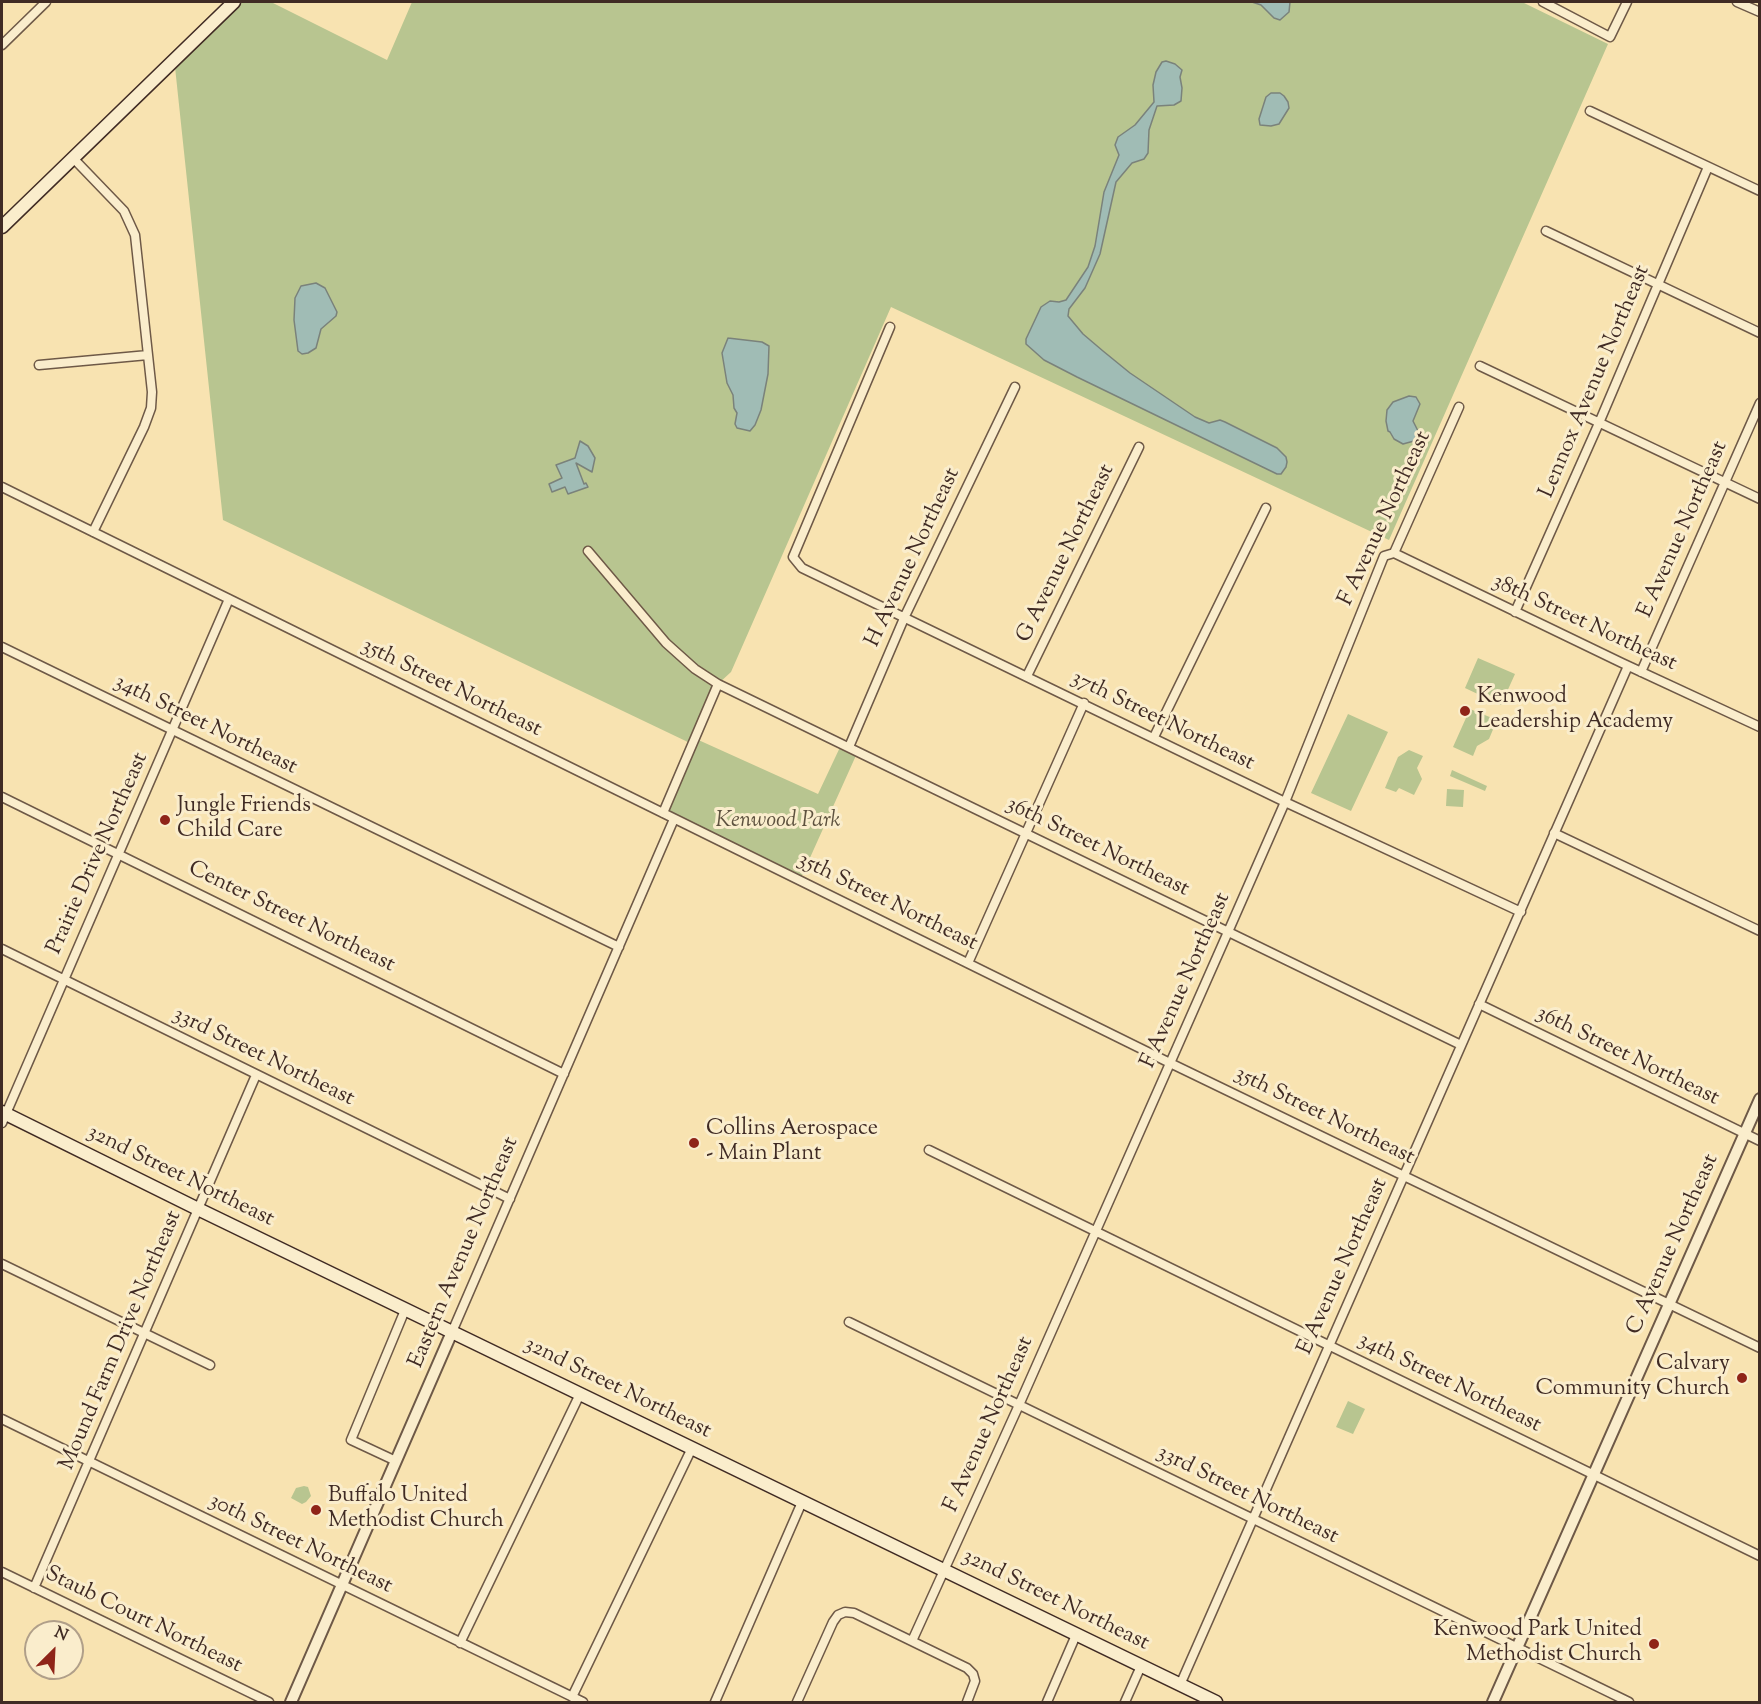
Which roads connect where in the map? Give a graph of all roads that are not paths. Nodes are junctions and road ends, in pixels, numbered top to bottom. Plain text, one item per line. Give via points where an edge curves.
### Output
1 (46, 2) edge
2 (234, 2) edge
3 (1543, 2) edge
4 (1627, 2) edge
5 (1737, 2) edge
6 (1760, 12) edge
7 (2, 44) edge
8 (1590, 111) dead end
9 (73, 158) junction
10 (1708, 167) junction
11 (1760, 191) edge
12 (2, 227) edge
13 (1546, 231) dead end
14 (1658, 285) junction
15 (890, 327) dead end
16 (1760, 333) edge
17 (148, 355) junction
18 (39, 365) dead end
19 (1480, 366) dead end
20 (1016, 387) dead end
21 (1760, 403) edge
22 (1459, 407) dead end
23 (1599, 423) junction
24 (1139, 447) dead end
25 (1724, 483) junction
26 (2, 487) edge
27 (1760, 500) edge
28 (1266, 508) dead end
29 (93, 532) junction
30 (588, 551) dead end
31 (1394, 553) junction
32 (229, 599) junction
33 (1515, 612) junction
34 (905, 616) junction
35 (2, 647) edge
36 (1628, 666) junction
37 (1641, 672) junction
38 (1027, 676) junction
39 (718, 684) junction
40 (1084, 703) junction
41 (1760, 727) edge
42 (172, 731) junction
43 (1154, 737) junction
44 (849, 747) junction
45 (2, 797) edge
46 (1285, 802) junction
47 (663, 813) junction
48 (674, 819) junction
49 (1026, 833) junction
50 (1554, 833) junction
51 (117, 853) junction
52 (1521, 912) junction
53 (1760, 931) edge
54 (1228, 932) junction
55 (619, 947) junction
56 (2, 950) edge
57 (968, 963) junction
58 (64, 980) junction
59 (1479, 1004) junction
60 (1461, 1046) junction
61 (1170, 1063) junction
62 (564, 1074) junction
63 (256, 1075) junction
64 (1760, 1099) edge
65 (3, 1116) edge
66 (1744, 1134) junction
67 (1760, 1141) edge
68 (929, 1150) dead end
69 (1404, 1176) junction
70 (510, 1199) junction
71 (198, 1209) junction
72 (1096, 1232) junction
73 (2, 1264) edge
74 (1670, 1304) junction
75 (405, 1310) junction
76 (849, 1322) dead end
77 (452, 1332) junction
78 (144, 1333) junction
79 (1329, 1346) junction
80 (1760, 1348) edge
81 (210, 1365) dead end
82 (580, 1394) junction
83 (1019, 1405) junction
84 (2, 1419) edge
85 (692, 1448) junction
86 (396, 1461) junction
87 (89, 1462) junction
88 (1594, 1474) junction
89 (802, 1502) junction
90 (1253, 1519) junction
91 (1760, 1556) edge
92 (944, 1571) junction
93 (2, 1572) edge
94 (342, 1585) junction
95 (34, 1588) junction
96 (1076, 1635) junction
97 (912, 1641) junction
98 (460, 1643) junction
99 (1518, 1648) junction
100 (1141, 1666) junction
101 (1180, 1685) junction
102 (572, 1697) junction
103 (269, 1702) edge
104 (291, 1702) edge
105 (583, 1702) edge
106 (715, 1702) edge
107 (797, 1702) edge
108 (968, 1702) edge
109 (1047, 1702) edge
110 (1125, 1702) edge
111 (1216, 1702) edge
112 (1494, 1702) edge
113 (1629, 1702) edge

1 - 7 street
2 - 9 main road
3 - 4 street via 1610,37
5 - 6 street
8 - 10 street
9 - 12 main road
9 - 17 street via 123,211 135,235
10 - 11 street
10 - 14 street, Lennox Avenue Northeast
13 - 14 street
14 - 16 street
14 - 23 street, Lennox Avenue Northeast
15 - 34 street, 37th Street Northeast via 793,557 802,568
17 - 18 street
17 - 29 street via 151,408
19 - 23 street
20 - 34 street, H Avenue Northeast
21 - 25 street, E Avenue Northeast
22 - 31 street, F Avenue Northeast
23 - 25 street
23 - 33 street, Lennox Avenue Northeast
24 - 38 street, G Avenue Northeast
25 - 27 street
25 - 37 street, E Avenue Northeast
26 - 29 street, 35th Street Northeast
28 - 43 street
29 - 32 street, 35th Street Northeast
30 - 39 street, 36th Street Northeast via 666,643
31 - 33 street, 38th Street Northeast
31 - 46 street, F Avenue Northeast via 1384,556
32 - 42 street, Prairie Drive Northeast
32 - 47 street, 35th Street Northeast
33 - 36 street, 38th Street Northeast
34 - 38 street, 37th Street Northeast
34 - 44 street, H Avenue Northeast
35 - 42 street, 34th Street Northeast
36 - 37 street, 38th Street Northeast
36 - 50 street, E Avenue Northeast
37 - 41 street, 38th Street Northeast
38 - 40 street, 37th Street Northeast
39 - 44 street, 36th Street Northeast
39 - 47 street
40 - 43 street, 37th Street Northeast
40 - 49 street
42 - 51 street, Prairie Drive Northeast
42 - 55 street, 34th Street Northeast
43 - 46 street, 37th Street Northeast
44 - 49 street, 36th Street Northeast
45 - 51 street, Center Street Northeast
46 - 52 street, 37th Street Northeast
46 - 54 street, F Avenue Northeast
47 - 48 street, 35th Street Northeast
48 - 55 street, Eastern Avenue Northeast
48 - 57 street, 35th Street Northeast
49 - 54 street, 36th Street Northeast
49 - 57 street
50 - 52 street, E Avenue Northeast
50 - 53 street
51 - 58 street, Prairie Drive Northeast
51 - 62 street, Center Street Northeast
52 - 59 street, E Avenue Northeast
54 - 60 street, 36th Street Northeast
54 - 61 street, F Avenue Northeast
55 - 62 street, Eastern Avenue Northeast
56 - 58 street, 33rd Street Northeast
57 - 61 street, 35th Street Northeast
58 - 63 street, 33rd Street Northeast
58 - 65 street, Prairie Drive Northeast
59 - 60 street, E Avenue Northeast
59 - 66 street, 36th Street Northeast
60 - 69 street, E Avenue Northeast
61 - 69 street, 35th Street Northeast
61 - 72 street, F Avenue Northeast
62 - 70 street, Eastern Avenue Northeast
63 - 70 street, 33rd Street Northeast
63 - 71 street, Mound Farm Drive Northeast
64 - 66 street, C Avenue Northeast
65 - 71 main road, 32nd Street Northeast
66 - 67 street, 36th Street Northeast
66 - 74 street, C Avenue Northeast
68 - 72 street, 34th Street Northeast
69 - 74 street, 35th Street Northeast
69 - 79 street, E Avenue Northeast
70 - 77 street, Eastern Avenue Northeast
71 - 75 main road, 32nd Street Northeast
71 - 78 street, Mound Farm Drive Northeast
72 - 79 street, 34th Street Northeast
72 - 83 street, F Avenue Northeast
73 - 78 street
74 - 80 street, 35th Street Northeast
74 - 88 street, C Avenue Northeast
75 - 77 main road, 32nd Street Northeast
75 - 86 street via 351,1440
76 - 83 street, 33rd Street Northeast
77 - 82 main road, 32nd Street Northeast
77 - 86 street, Eastern Avenue Northeast
78 - 81 street
78 - 87 street, Mound Farm Drive Northeast
79 - 88 street, 34th Street Northeast
79 - 90 street, E Avenue Northeast
82 - 85 main road, 32nd Street Northeast
82 - 98 street
83 - 90 street, 33rd Street Northeast
83 - 92 street, F Avenue Northeast
84 - 87 street, 30th Street Northeast
85 - 89 main road, 32nd Street Northeast
85 - 102 street
86 - 94 street, Eastern Avenue Northeast
87 - 94 street, 30th Street Northeast
87 - 95 street, Mound Farm Drive Northeast
88 - 91 street, 34th Street Northeast
88 - 99 street, C Avenue Northeast
89 - 92 main road, 32nd Street Northeast
89 - 106 street
90 - 99 street, 33rd Street Northeast
90 - 101 street, E Avenue Northeast
92 - 96 main road, 32nd Street Northeast
92 - 97 street, F Avenue Northeast
93 - 95 street, Staub Court Northeast
94 - 98 street, 30th Street Northeast
94 - 104 street, Eastern Avenue Northeast
95 - 103 street, Staub Court Northeast
96 - 100 main road, 32nd Street Northeast
96 - 109 street
97 - 107 street via 845,1612 832,1622
97 - 108 street via 973,1674 974,1688
98 - 102 street, 30th Street Northeast
99 - 112 street, C Avenue Northeast
99 - 113 street, 33rd Street Northeast
100 - 101 main road, 32nd Street Northeast
100 - 110 street
101 - 111 main road, 32nd Street Northeast
102 - 105 street, 30th Street Northeast

